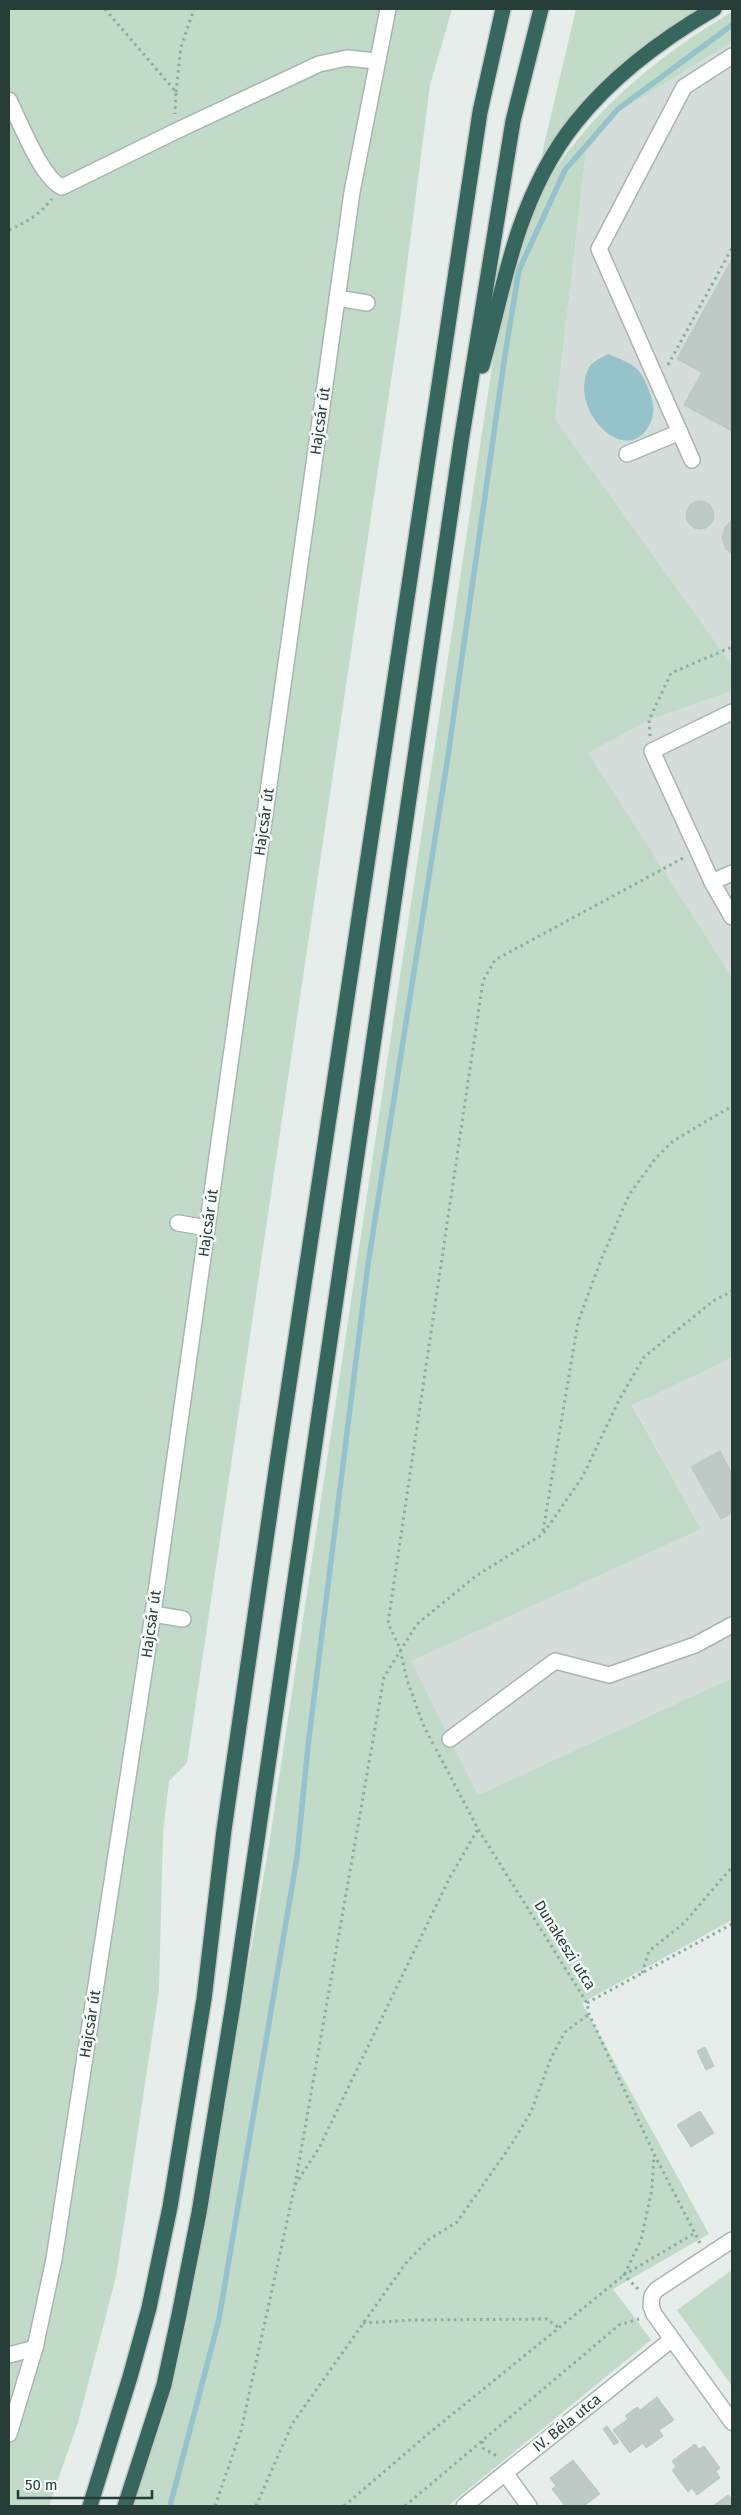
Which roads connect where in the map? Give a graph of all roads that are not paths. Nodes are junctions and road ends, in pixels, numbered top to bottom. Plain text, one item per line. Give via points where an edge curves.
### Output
1 (388, 9) edge
2 (503, 9) edge
3 (541, 9) edge
4 (714, 9) edge
5 (732, 56) edge
6 (376, 61) junction
7 (9, 100) edge
8 (337, 298) junction
9 (367, 302) dead end
10 (680, 432) junction
11 (461, 442) junction
12 (627, 454) dead end
13 (692, 460) dead end
14 (732, 712) edge
15 (732, 873) edge
16 (712, 882) junction
17 (732, 917) edge
18 (178, 1223) dead end
19 (207, 1228) junction
20 (153, 1614) junction
21 (183, 1618) dead end
22 (732, 1624) edge
23 (450, 1739) dead end
24 (732, 2240) edge
25 (671, 2340) junction
26 (35, 2348) junction
27 (9, 2355) edge
28 (732, 2422) edge
29 (9, 2434) edge
30 (507, 2471) junction
31 (90, 2506) edge
32 (125, 2506) edge
33 (464, 2506) edge
34 (530, 2506) edge

1 - 6 street, Hajcsár út
2 - 31 highway via 480,112 354,942 226,1820 204,1999 170,2207 149,2308
3 - 11 highway via 513,121
4 - 11 highway via 664,42 607,89 576,122 550,163 519,230
5 - 10 street via 684,87 599,249
6 - 7 street via 347,58 319,64 62,187 44,168
6 - 8 street, Hajcsár út
8 - 9 street
8 - 19 street, Hajcsár út
10 - 12 street
10 - 13 street
11 - 32 highway via 233,2004 205,2175 164,2385
14 - 16 street via 652,751
15 - 16 street
16 - 17 street
18 - 19 street
19 - 20 street, Hajcsár út
20 - 21 street
20 - 26 street, Hajcsár út via 54,2259
22 - 23 street via 695,1645 609,1675 555,1661
24 - 25 street via 656,2290 652,2296 654,2314
25 - 28 street
25 - 30 street, IV. Béla utca
26 - 27 street
26 - 29 street, Hajcsár út
30 - 33 street, IV. Béla utca
30 - 34 street

